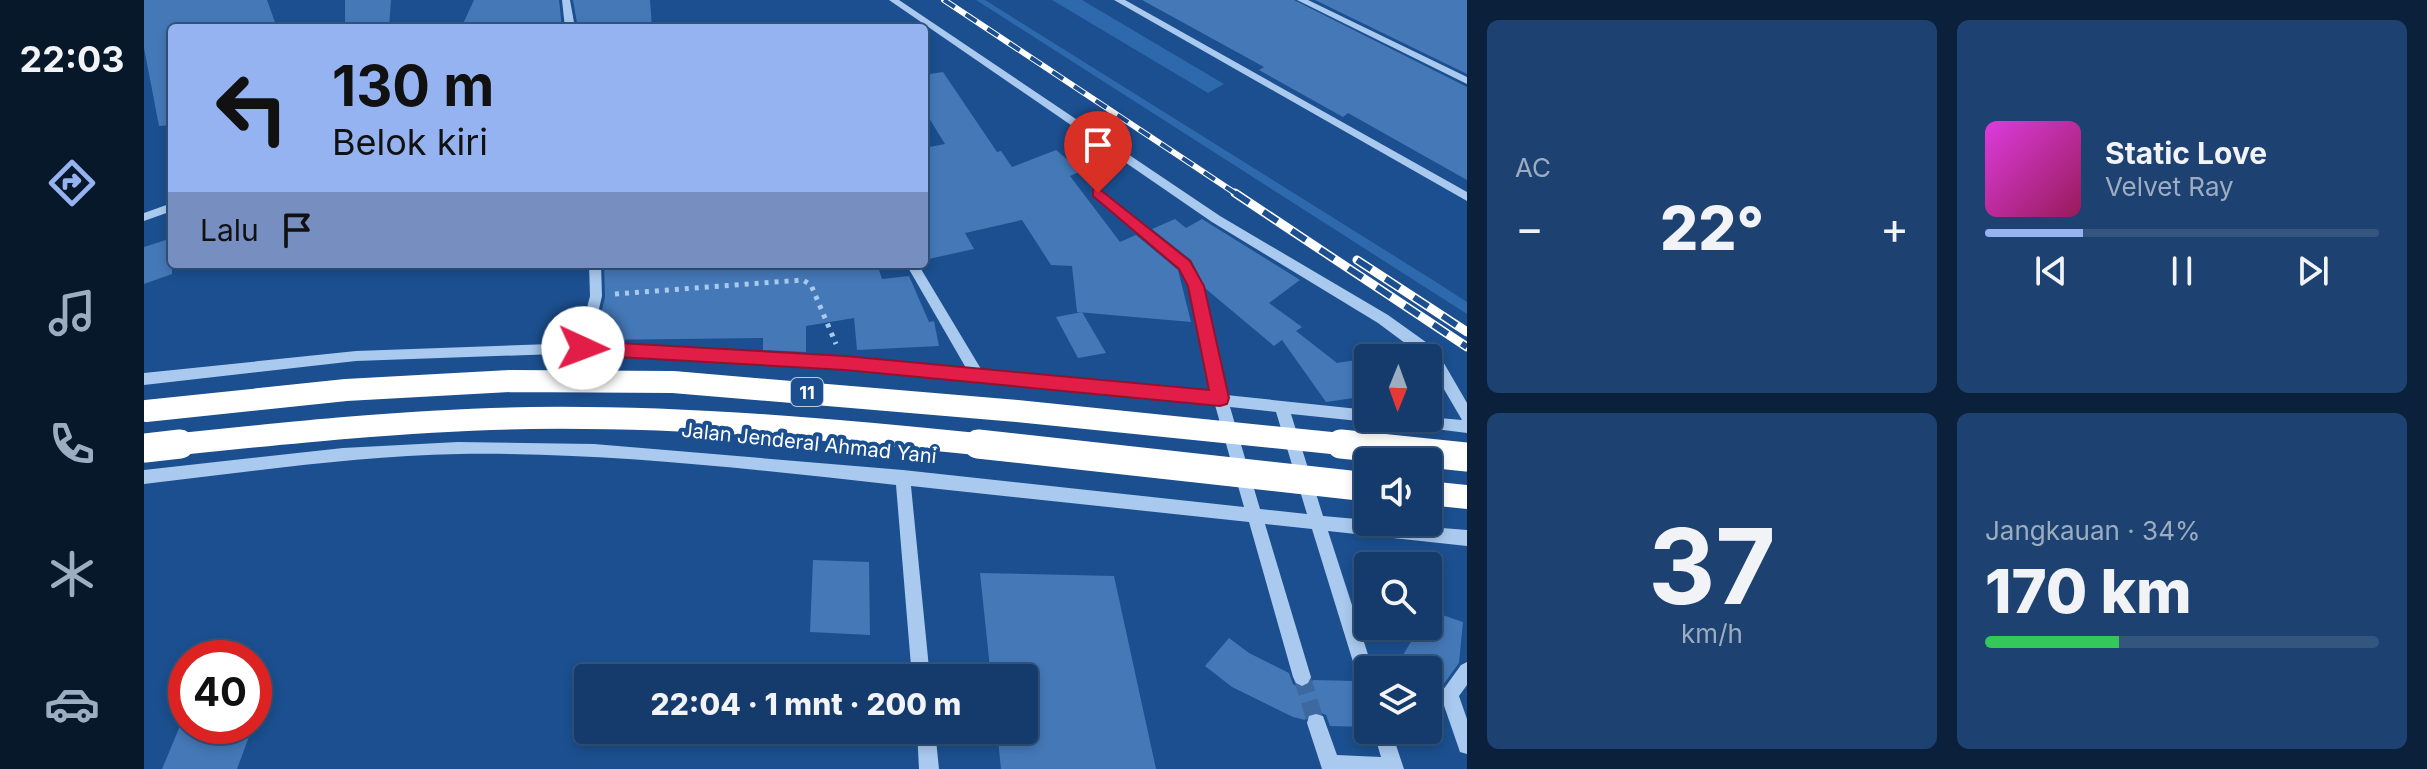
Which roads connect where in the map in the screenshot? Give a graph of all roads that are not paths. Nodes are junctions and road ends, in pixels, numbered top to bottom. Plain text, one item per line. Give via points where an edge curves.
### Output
1 (566, 0) edge
2 (893, 0) edge
3 (1118, 0) edge
4 (1301, 0) edge
5 (569, 24) edge
6 (1467, 81) edge
7 (1098, 193) dead end
8 (1467, 197) edge
9 (168, 208) edge
10 (144, 217) edge
11 (595, 268) edge
12 (914, 268) edge
13 (583, 348) junction
14 (977, 374) junction
15 (144, 379) edge
16 (1220, 398) junction
17 (1281, 406) junction
18 (144, 412) edge
19 (1354, 414) edge
20 (1467, 416) edge
21 (1442, 424) edge
22 (1467, 427) edge
23 (144, 448) edge
24 (1467, 457) edge
25 (144, 477) edge
26 (903, 477) junction
27 (1354, 486) edge
28 (1442, 494) edge
29 (1467, 497) edge
30 (1254, 516) junction
31 (1318, 523) junction
32 (1467, 538) edge
33 (1360, 656) edge
34 (920, 664) edge
35 (1467, 671) edge
36 (1302, 677) tunnel mouth
37 (1316, 723) tunnel mouth
38 (927, 744) edge
39 (1386, 744) edge
40 (1467, 745) edge
41 (1332, 767) edge
42 (1394, 768) edge
43 (929, 769) edge

1 - 5 street
2 - 20 street via 1216,219 1425,349
3 - 8 street
4 - 6 street
7 - 16 street via 1185,265 1196,286
9 - 10 street
11 - 13 street via 596,296
12 - 14 street
13 - 14 street
13 - 15 street via 356,356
14 - 16 street
16 - 17 street
16 - 30 street
17 - 19 street
17 - 31 street
18 - 24 highway, 11, bridge via 346,390 510,381 673,382
21 - 22 street
23 - 27 highway, Jalan Jenderal Ahmad Yani / 11, bridge via 325,428 479,420 672,420 799,428
25 - 26 street, Jalan Jenderal Ahmad Yani via 458,448 594,450
26 - 30 street, Jalan Jenderal Ahmad Yani
26 - 34 street
28 - 29 highway
30 - 31 street, Jalan Jenderal Ahmad Yani
30 - 36 street
31 - 32 street, Jalan Jenderal Ahmad Yani
31 - 33 street
35 - 40 street via 1449,694
37 - 41 street
38 - 43 street
39 - 42 street
41 - 42 street

